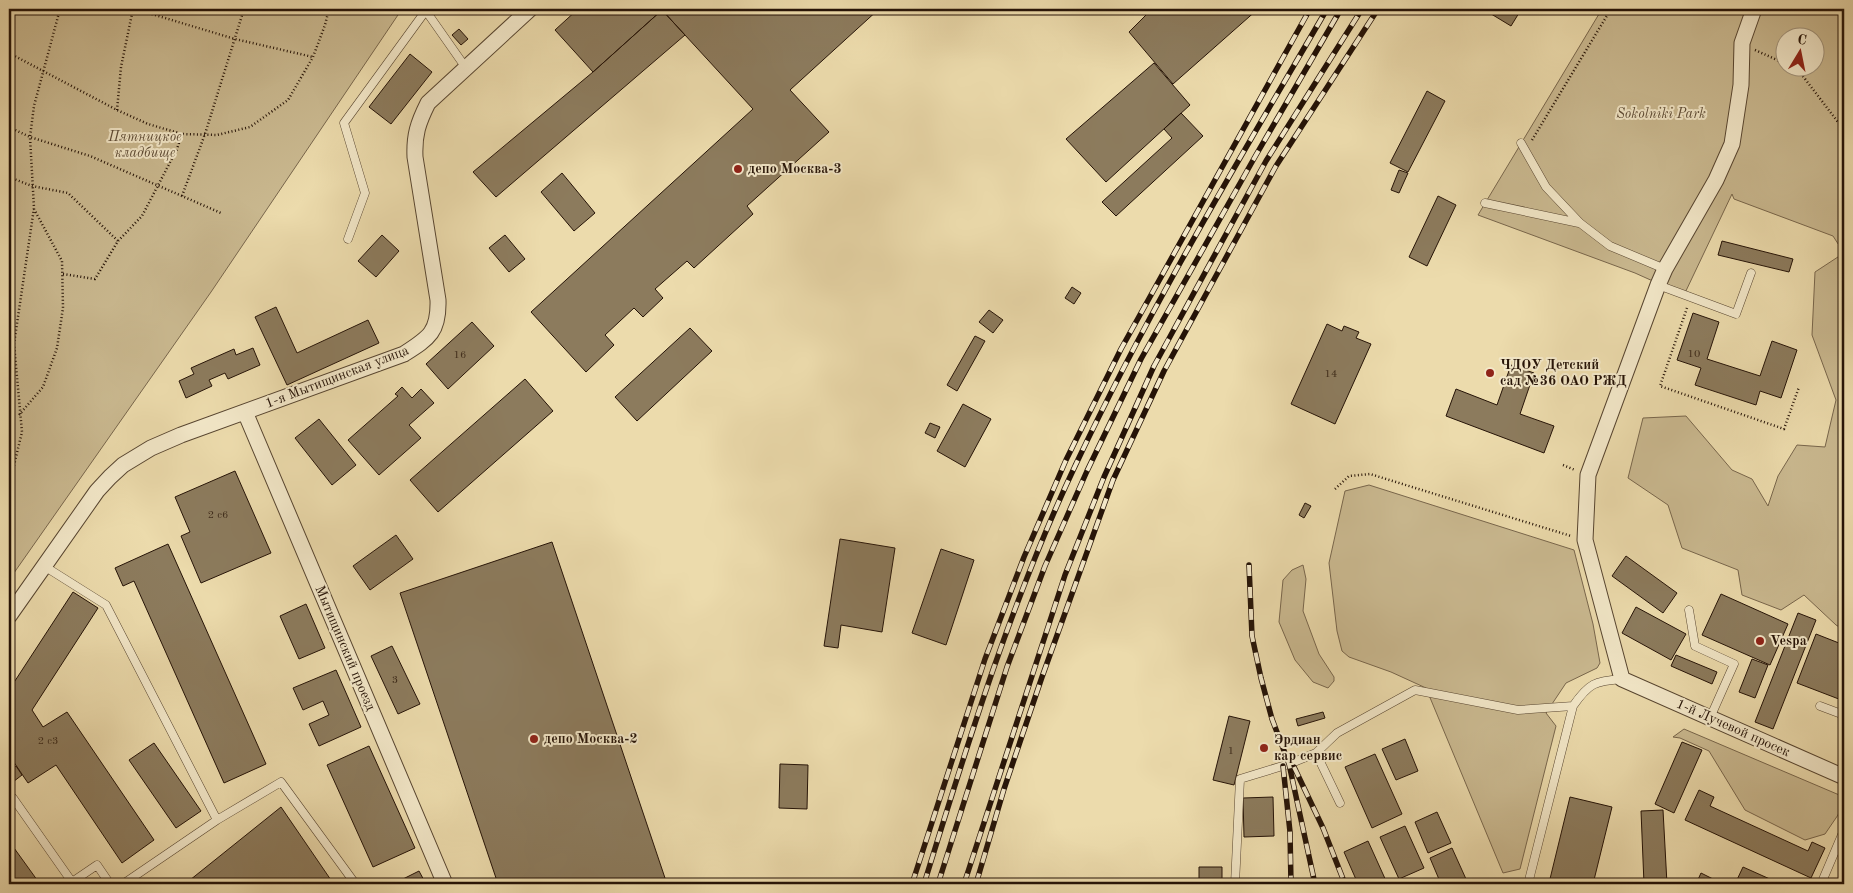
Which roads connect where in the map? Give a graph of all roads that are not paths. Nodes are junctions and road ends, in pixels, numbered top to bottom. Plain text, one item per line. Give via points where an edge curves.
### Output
1 (530, 9) edge
2 (1754, 9) edge
3 (427, 10) edge
4 (466, 68) junction
5 (1521, 143) dead end
6 (1486, 203) dead end
7 (1580, 223) junction
8 (348, 239) dead end
9 (1665, 269) junction
10 (1751, 273) dead end
11 (1658, 285) junction
12 (246, 412) junction
13 (44, 566) junction
14 (1690, 610) dead end
15 (9, 616) edge
16 (1622, 679) junction
17 (1573, 706) junction
18 (1820, 706) dead end
19 (1844, 715) edge
20 (1710, 718) junction
21 (1316, 753) junction
22 (1844, 777) edge
23 (13, 798) dead end
24 (1340, 803) dead end
25 (217, 820) junction
26 (1844, 830) edge
27 (110, 884) edge
28 (123, 884) edge
29 (352, 884) edge
30 (445, 884) edge
31 (1235, 884) edge
32 (1528, 884) edge
33 (1821, 884) edge

1 - 4 street, 1-я Мытищинская улица
2 - 9 street via 1742,43 1742,85 1732,144 1716,180
3 - 4 lane
3 - 8 lane via 344,123 365,192
4 - 12 street, 1-я Мытищинская улица via 428,103 417,123 414,145 438,300 439,317 432,331 404,354
5 - 7 lane via 1546,188
6 - 7 lane
7 - 9 lane via 1610,246
9 - 11 street
10 - 11 lane via 1736,314
11 - 16 street via 1588,475 1585,540
12 - 13 street, 1-я Мытищинская улица via 181,435 123,465 96,491
12 - 30 street, Мытищинский проезд
13 - 15 street, 1-я Мытищинская улица
13 - 25 lane via 106,605
14 - 20 lane via 1695,646 1734,664
16 - 17 lane via 1600,681 1585,690
16 - 20 street, 1-й Лучевой просек
17 - 21 lane via 1518,710 1415,690 1337,732
17 - 32 lane
18 - 19 lane
20 - 22 street, 1-й Лучевой просек
21 - 24 lane
21 - 31 lane via 1240,779
23 - 27 lane via 72,882 97,865
25 - 28 lane
25 - 29 lane via 281,782 354,882
26 - 33 lane

